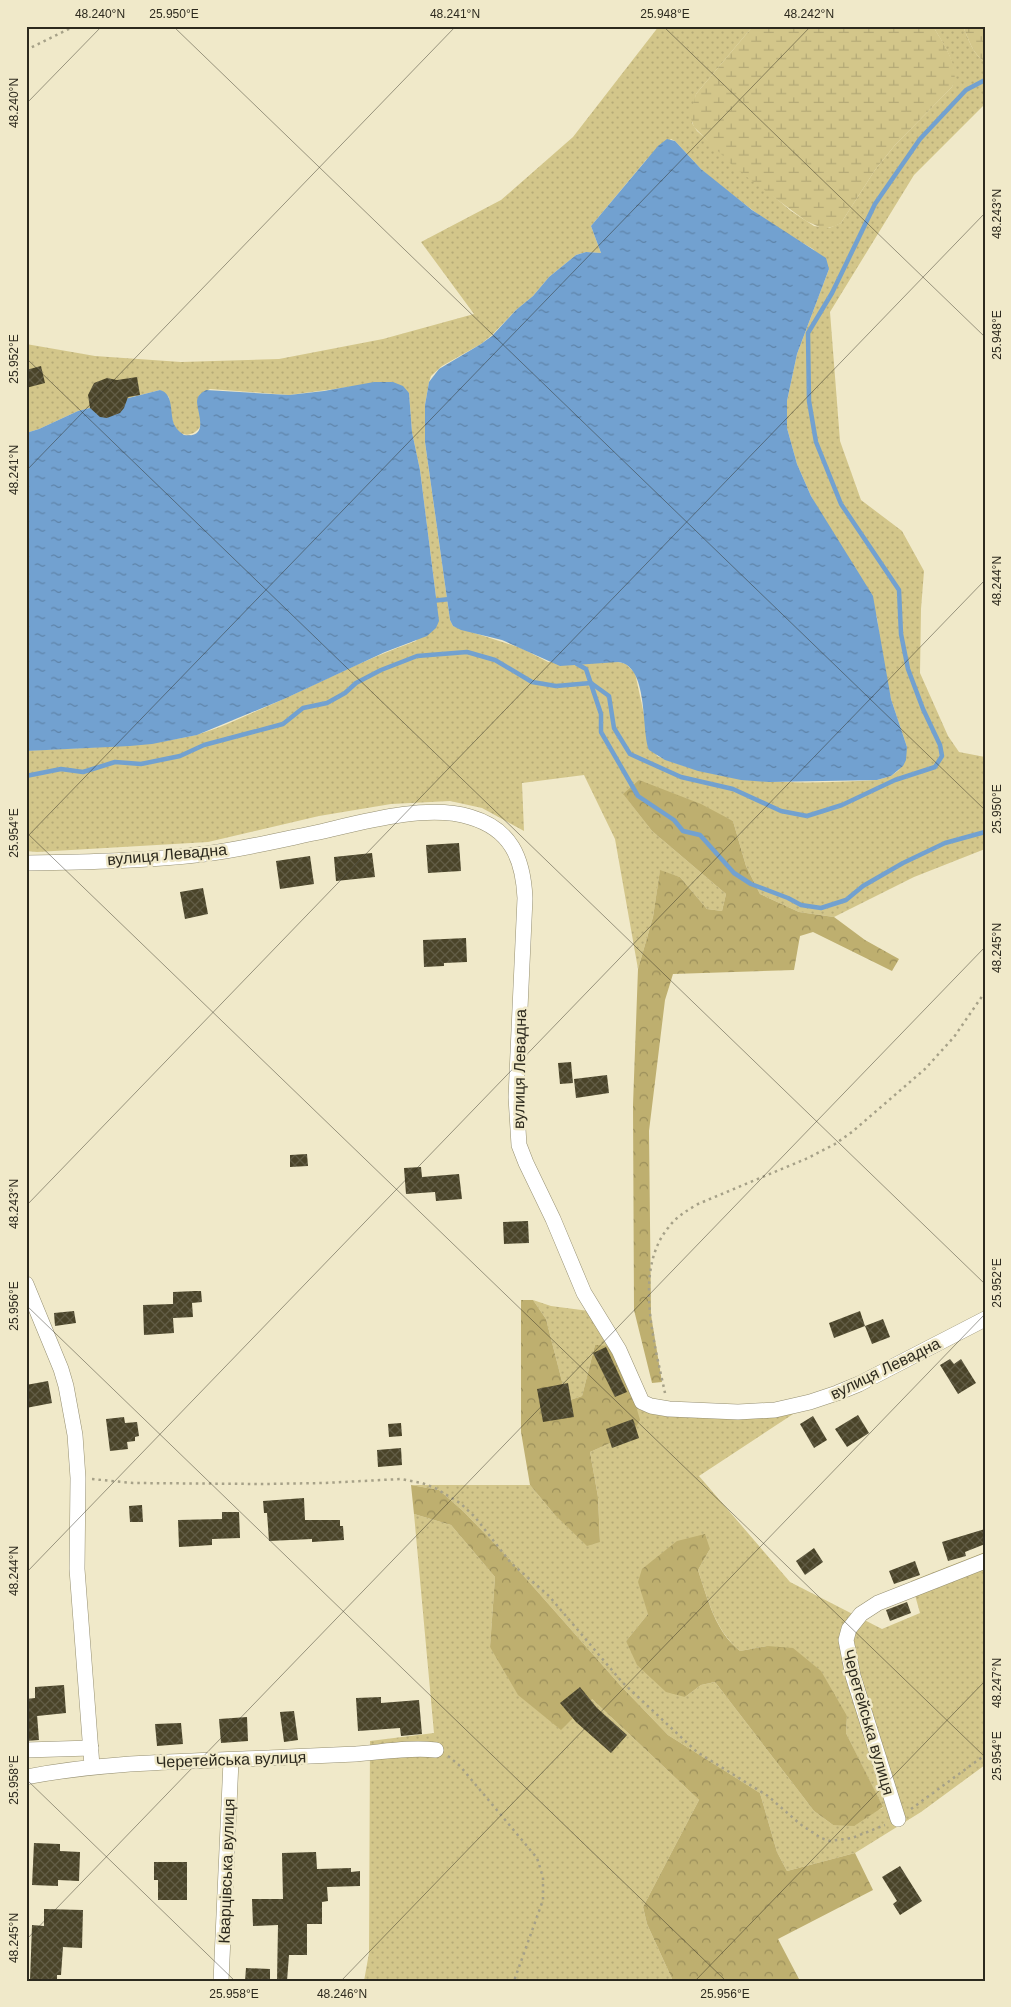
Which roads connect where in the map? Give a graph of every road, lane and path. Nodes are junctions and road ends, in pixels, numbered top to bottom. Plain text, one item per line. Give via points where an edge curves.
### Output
1 (75, 26) edge
2 (26, 50) edge
3 (26, 863) edge
4 (985, 992) edge
5 (26, 1284) edge
6 (985, 1319) edge
7 (669, 1409) junction
8 (78, 1478) junction
9 (985, 1561) edge
10 (91, 1748) junction
11 (26, 1750) edge
12 (436, 1750) joint
13 (985, 1755) edge
14 (231, 1761) junction
15 (92, 1766) junction
16 (26, 1777) edge
17 (898, 1818) junction
18 (222, 1981) edge
19 (514, 1981) edge

1 - 2 path
3 - 7 street, вулиця Левадна via 206,854 380,818 424,813 465,815 500,832 516,852 524,878 516,1097 522,1154 584,1293 619,1350 642,1402
4 - 7 path via 954,1037 925,1070 852,1132 808,1158 698,1204 666,1229 656,1248 652,1266 650,1306 652,1333
5 - 8 street via 66,1386 75,1434
6 - 7 street, вулиця Левадна via 859,1384 810,1402 754,1412
8 - 10 street via 77,1569
8 - 17 path via 133,1483 263,1484 400,1479 435,1488 460,1503 475,1517 511,1563 548,1596 622,1682 710,1762 768,1796 821,1838 852,1838
9 - 17 street, Черетейська вулиця via 878,1603 861,1614 849,1629 846,1640 853,1676
10 - 11 street
10 - 15 street
12 - 14 street, Черетейська вулиця via 407,1749
12 - 19 path via 460,1766 540,1866 543,1900
13 - 17 path
14 - 15 street, Черетейська вулиця
14 - 18 street, Кварцівська вулиця
15 - 16 street, Черетейська вулиця

